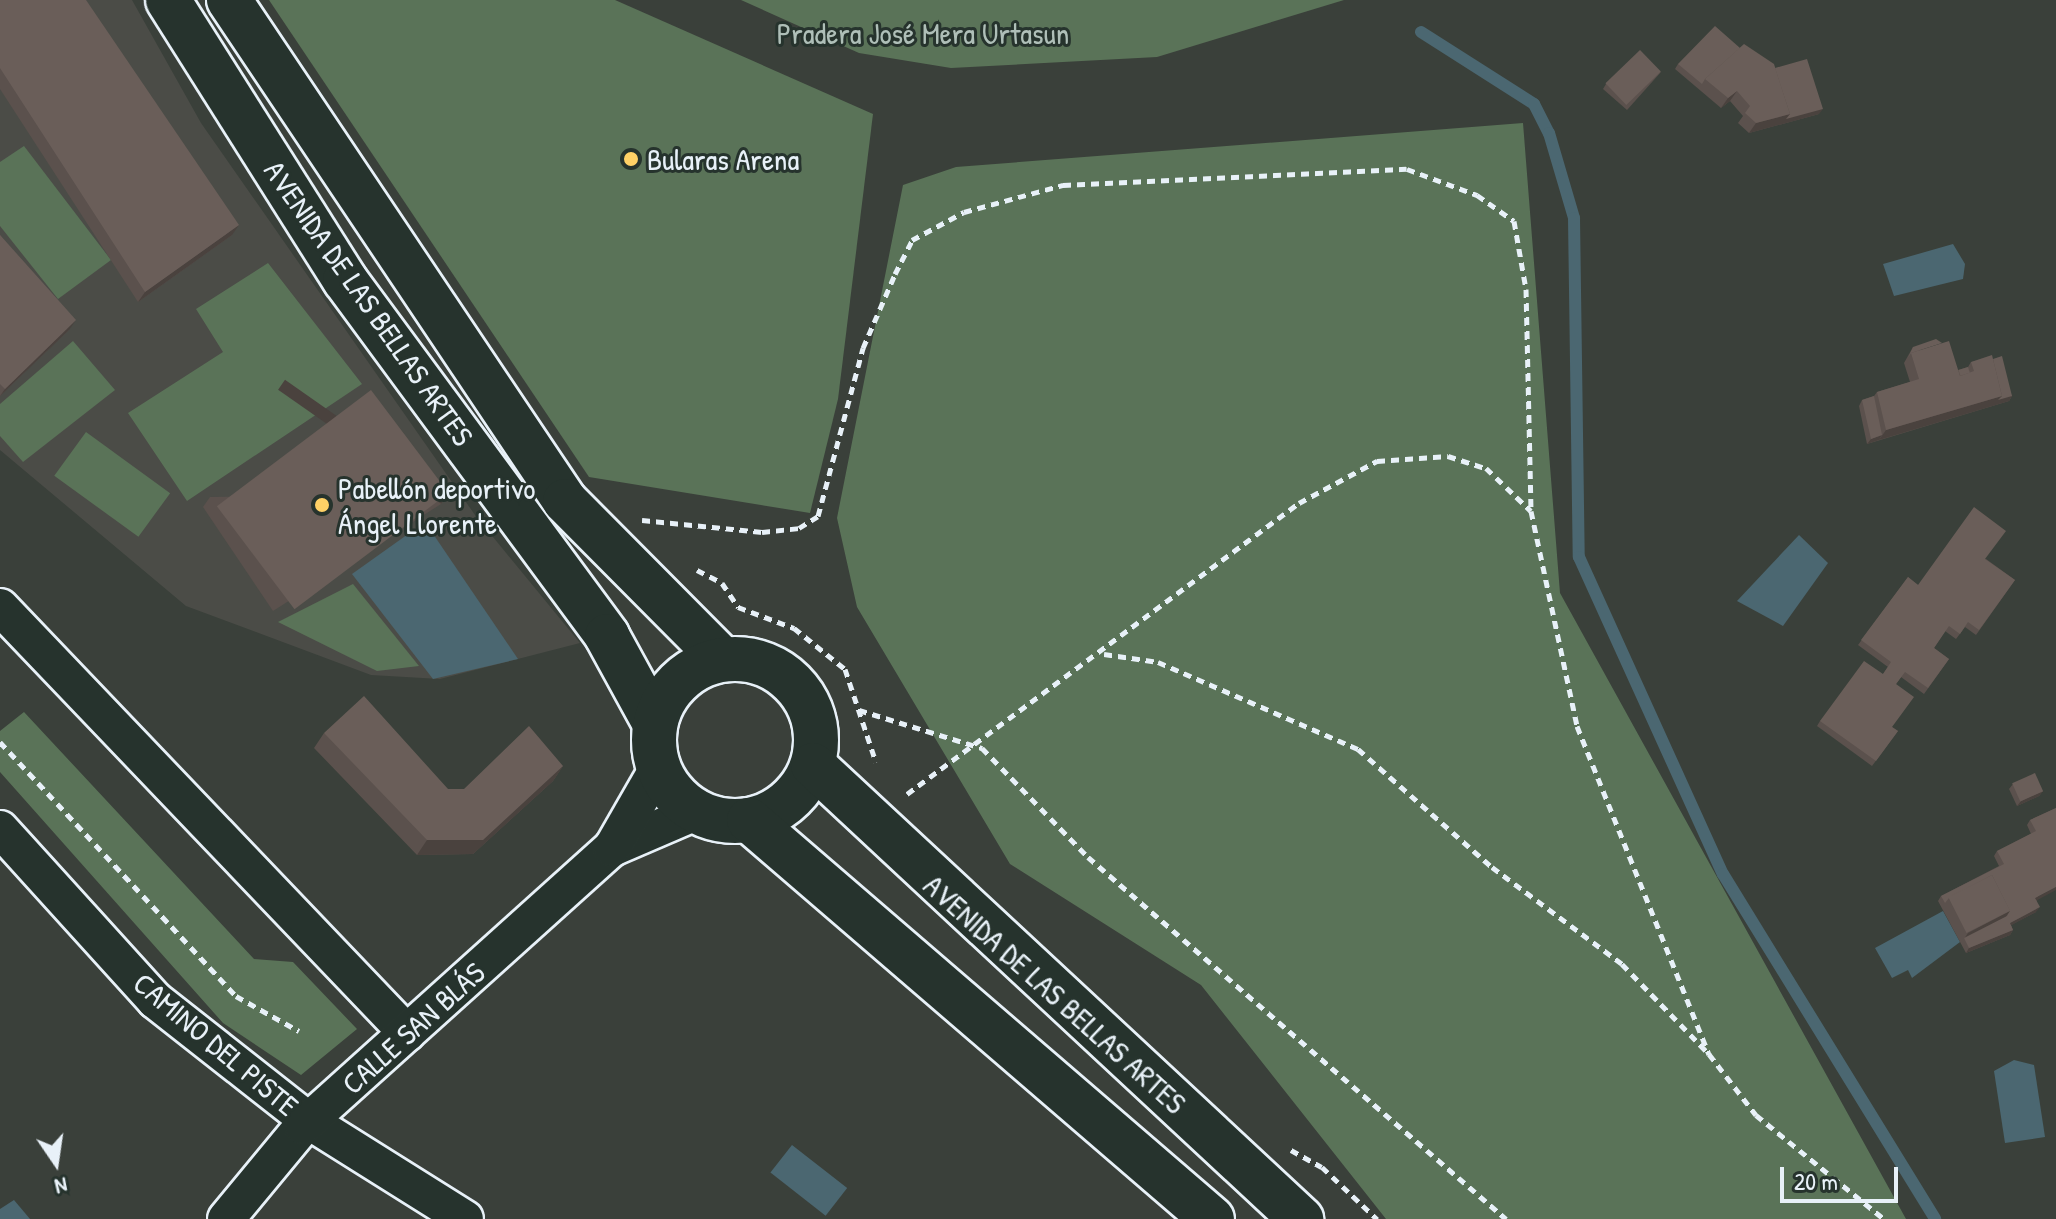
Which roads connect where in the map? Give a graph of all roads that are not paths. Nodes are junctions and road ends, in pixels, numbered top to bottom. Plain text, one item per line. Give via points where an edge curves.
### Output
1 (168, 0) edge
2 (229, 0) edge
3 (0, 607) edge
4 (721, 658) junction
5 (654, 722) junction
6 (813, 765) junction
7 (658, 768) junction
8 (696, 812) junction
9 (749, 820) junction
10 (0, 829) edge
11 (612, 848) junction
12 (407, 1033) junction
13 (309, 1121) junction
14 (226, 1219) edge
15 (465, 1219) edge
16 (1212, 1219) edge
17 (1301, 1219) edge

1 - 5 street, AVENIDA DE LAS BELLAS ARTES via 345,280 607,636
2 - 4 street, AVENIDA DE LAS BELLAS ARTES via 565,501
3 - 12 street
4 - 5 street via 677,680
4 - 6 street via 763,662 797,685 816,723
5 - 7 street
6 - 9 street via 789,801
6 - 17 street, AVENIDA DE LAS BELLAS ARTES
7 - 8 street
7 - 11 street, CALLE SAN BLÁS
8 - 9 street
8 - 11 street, CALLE SAN BLÁS
9 - 16 street
10 - 13 street, CAMINO DEL PISTE via 155,1000
11 - 12 street, CALLE SAN BLÁS
12 - 13 street, CALLE SAN BLÁS
13 - 14 street, CALLE SAN BLÁS
13 - 15 street, CAMINO DEL PISTE

